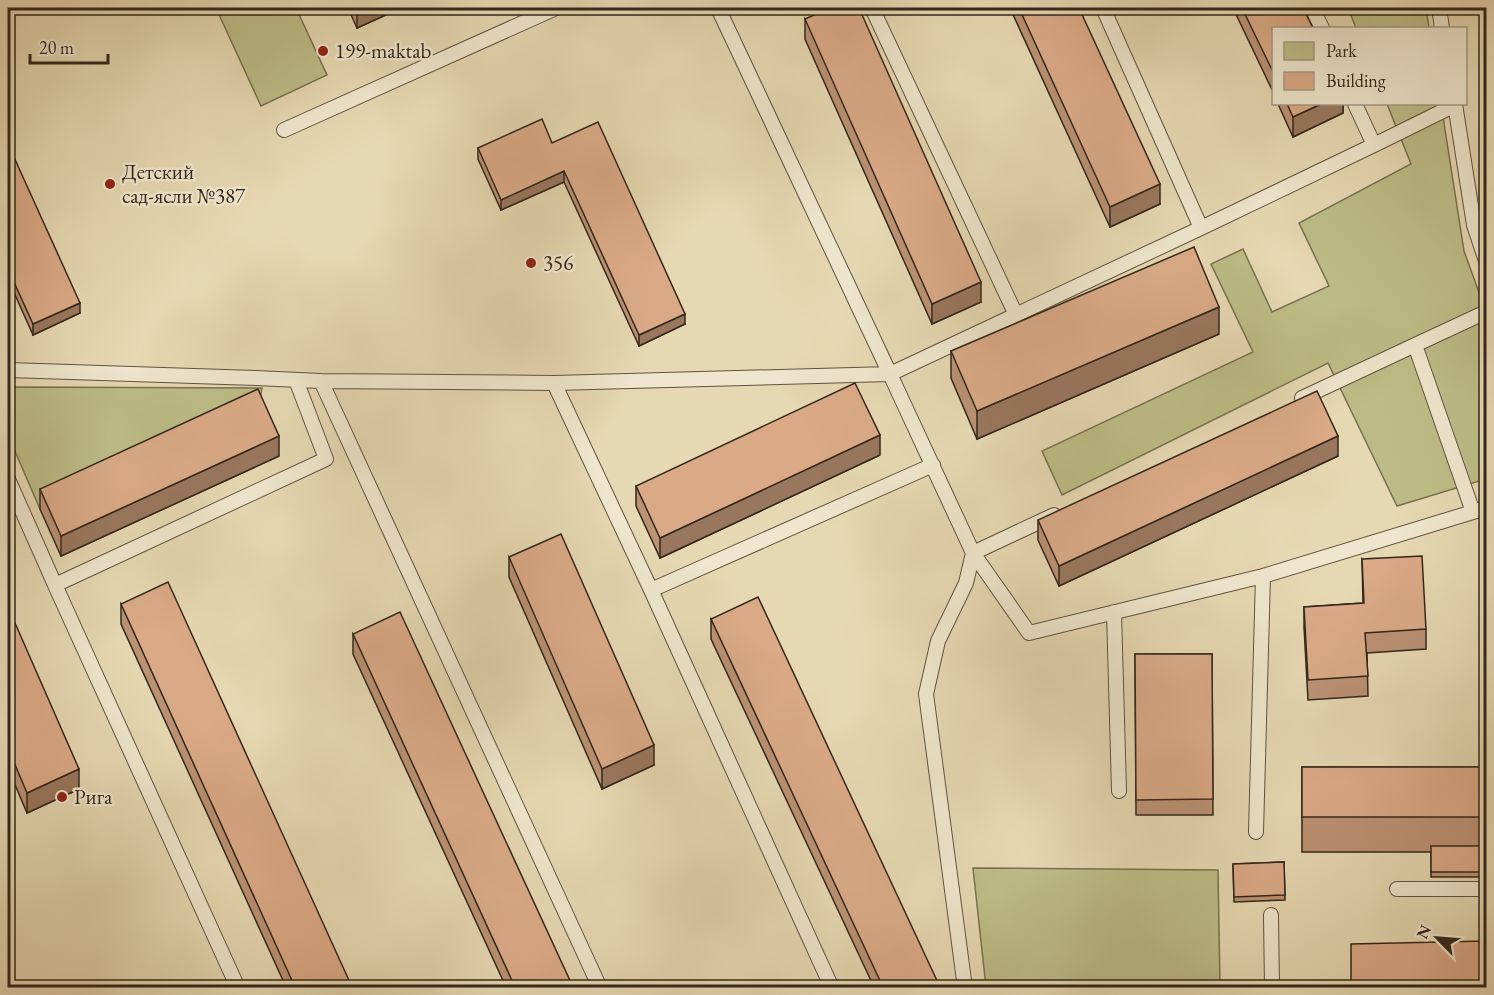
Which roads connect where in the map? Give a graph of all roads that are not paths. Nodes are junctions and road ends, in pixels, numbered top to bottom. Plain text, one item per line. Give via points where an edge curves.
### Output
1 (556, 8) edge
2 (718, 8) edge
3 (872, 8) edge
4 (1102, 8) edge
5 (1312, 8) edge
6 (1439, 8) edge
7 (1322, 27) edge
8 (1442, 27) edge
9 (1355, 105) edge
10 (1453, 105) edge
11 (1455, 105) edge
12 (284, 130) dead end
13 (1374, 145) junction
14 (1201, 228) junction
15 (1486, 261) edge
16 (1486, 312) edge
17 (1016, 315) junction
18 (1415, 345) junction
19 (8, 370) edge
20 (890, 374) junction
21 (296, 380) junction
22 (321, 381) junction
23 (554, 383) junction
24 (1294, 402) edge
25 (933, 465) junction
26 (8, 479) edge
27 (1070, 508) edge
28 (1486, 508) edge
29 (1473, 512) junction
30 (974, 553) junction
31 (1263, 576) junction
32 (55, 585) junction
33 (651, 590) junction
34 (1114, 612) junction
35 (1119, 791) dead end
36 (1256, 832) dead end
37 (1397, 889) dead end
38 (1486, 889) edge
39 (1271, 915) dead end
40 (238, 987) edge
41 (600, 987) edge
42 (832, 987) edge
43 (965, 987) edge
44 (1272, 987) edge

1 - 12 lane
2 - 20 lane
3 - 17 lane
4 - 14 lane
5 - 7 lane
6 - 8 lane
9 - 13 lane
10 - 13 lane
11 - 15 lane via 1474,225
13 - 14 lane
14 - 17 lane
16 - 18 lane
17 - 20 lane
18 - 24 lane
18 - 29 lane
19 - 21 lane
20 - 23 lane
20 - 25 lane
21 - 22 lane
21 - 32 lane via 326,459
22 - 23 lane
22 - 41 lane
23 - 33 lane
25 - 30 lane
25 - 33 lane
26 - 32 lane
27 - 30 lane
28 - 29 lane
29 - 31 lane
30 - 34 lane via 1029,633
30 - 43 lane via 966,583 938,641 926,694
31 - 34 lane
31 - 36 lane
32 - 40 lane
33 - 42 lane
34 - 35 lane
37 - 38 lane
39 - 44 lane

